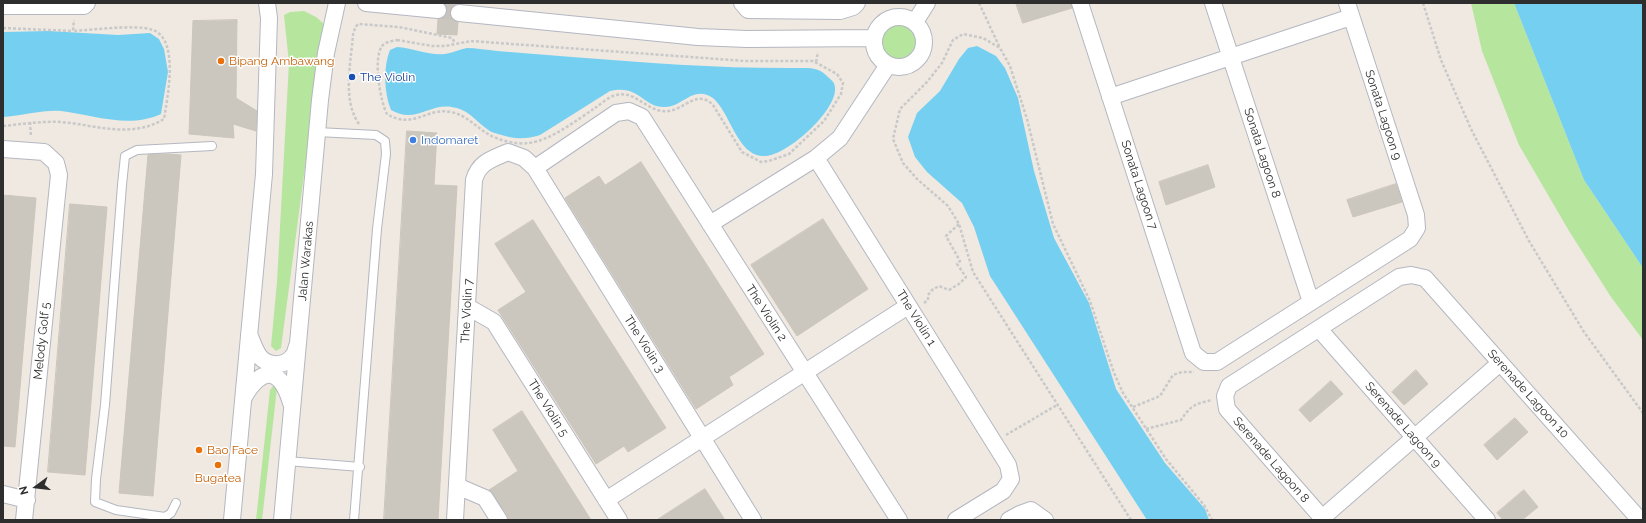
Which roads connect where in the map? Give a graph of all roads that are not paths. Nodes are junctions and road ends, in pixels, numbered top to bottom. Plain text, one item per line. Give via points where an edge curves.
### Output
1 (267, 3) edge
2 (337, 3) edge
3 (366, 3) edge
4 (742, 3) edge
5 (927, 3) edge
6 (1080, 3) edge
7 (1213, 3) edge
8 (81, 4) edge
9 (12, 5) edge
10 (855, 5) edge
11 (438, 10) tunnel mouth
12 (1349, 10) edge
13 (459, 12) tunnel mouth
14 (915, 22) junction
15 (874, 38) junction
16 (1231, 57) junction
17 (888, 65) junction
18 (1110, 97) junction
19 (317, 132) junction
20 (212, 146) dead end
21 (3, 149) edge
22 (816, 158) junction
23 (535, 168) junction
24 (710, 224) junction
25 (1311, 302) junction
26 (468, 307) junction
27 (910, 309) junction
28 (1318, 329) junction
29 (249, 333) junction
30 (298, 342) junction
31 (1500, 362) junction
32 (804, 372) junction
33 (243, 399) junction
34 (293, 408) junction
35 (703, 438) junction
36 (1414, 438) junction
37 (287, 461) junction
38 (360, 467) junction
39 (457, 486) junction
40 (3, 494) edge
41 (27, 500) junction
42 (606, 500) junction
43 (176, 503) dead end
44 (1323, 519) edge
45 (24, 520) edge
46 (232, 520) edge
47 (282, 520) edge
48 (354, 520) edge
49 (455, 520) edge
50 (499, 520) edge
51 (619, 520) edge
52 (753, 520) edge
53 (898, 520) edge
54 (956, 520) edge
55 (1010, 520) edge
56 (1045, 520) edge
57 (1487, 520) edge
58 (1640, 520) edge

1 - 29 street via 269,18 264,174
2 - 19 street, Jalan Warakas via 326,53
3 - 11 street
4 - 10 street via 748,10 840,11
5 - 14 street
6 - 18 street, Sonata Lagoon 7
7 - 16 street, Sonata Lagoon 8
8 - 9 street
12 - 16 street
12 - 25 street, Sonata Lagoon 9 via 1416,215 1417,228 1410,239
13 - 15 street via 698,37 748,40
14 - 15 street via 906,17 895,16 885,20 877,28
14 - 17 street via 922,32 924,44 921,55 912,64 900,67
15 - 17 street via 874,49
16 - 18 street
16 - 25 street, Sonata Lagoon 8
17 - 22 street via 840,138
18 - 25 street, Sonata Lagoon 7 via 1193,353 1204,362 1216,362
19 - 30 street, Jalan Warakas
19 - 38 lane via 376,135 385,141
20 - 43 lane via 136,150 125,156 122,185 106,406 95,502 116,510 165,517 171,514
21 - 41 street, Melody Golf 5 via 44,152 56,163 59,175
22 - 24 street
22 - 27 street, The Violin 1
23 - 24 street, The Violin 2 via 616,113 629,111 642,117
23 - 26 street, The Violin 7 via 524,158 508,152 477,169 474,180
23 - 35 street, The Violin 3
24 - 32 street, The Violin 2
26 - 39 street, The Violin 7
26 - 42 street, The Violin 5 via 494,322
27 - 32 street
27 - 54 street, The Violin 1 via 1008,465 1011,479 1003,491
28 - 31 street, Serenade Lagoon 10 via 1399,277 1411,275 1425,278
28 - 36 street, Serenade Lagoon 9
28 - 44 street, Serenade Lagoon 8 via 1229,386 1224,396 1227,409
29 - 30 street via 260,357 274,365 293,357
29 - 33 street
30 - 34 street, Jalan Warakas
31 - 36 street
31 - 58 street, Serenade Lagoon 10
32 - 35 street
32 - 53 street, The Violin 2
33 - 34 street via 256,378 264,375 273,376 280,379 286,388
33 - 46 street
34 - 37 street, Jalan Warakas
35 - 42 street
35 - 52 street, The Violin 3
36 - 44 street
36 - 57 street, Serenade Lagoon 9
37 - 38 lane
37 - 47 street, Jalan Warakas
38 - 48 lane
39 - 49 street, The Violin 7
39 - 50 street via 485,498
40 - 41 street
41 - 45 street, Melody Golf 5
42 - 51 street, The Violin 5
55 - 56 street via 1031,510

